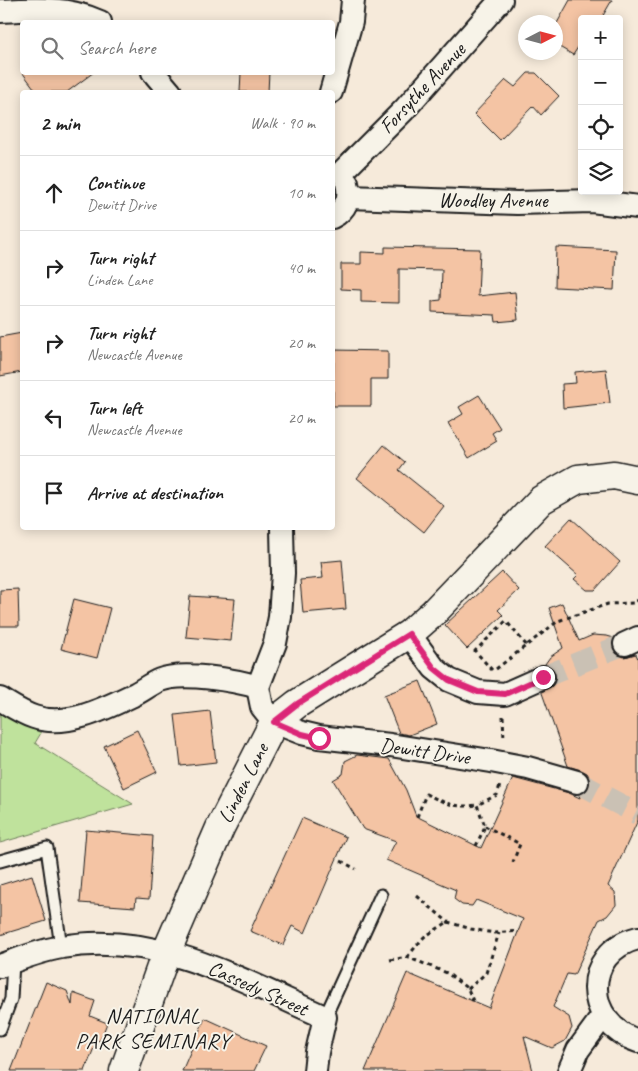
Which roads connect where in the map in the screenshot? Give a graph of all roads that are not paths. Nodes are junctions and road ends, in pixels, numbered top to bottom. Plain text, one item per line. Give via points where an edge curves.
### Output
1 (353, 0) edge
2 (501, 0) edge
3 (0, 11) edge
4 (94, 20) edge
5 (156, 75) edge
6 (168, 90) edge
7 (332, 90) edge
8 (337, 171) edge
9 (348, 197) junction
10 (638, 207) edge
11 (335, 215) edge
12 (638, 480) edge
13 (282, 530) edge
14 (409, 634) junction
15 (543, 677) tunnel mouth
16 (258, 687) junction
17 (0, 699) edge
18 (274, 722) junction
19 (577, 782) tunnel mouth
20 (0, 861) edge
21 (381, 895) dead end
22 (638, 938) edge
23 (61, 947) junction
24 (166, 953) junction
25 (7, 964) edge
26 (603, 1016) junction
27 (325, 1017) junction
28 (0, 1030) edge
29 (638, 1041) edge
30 (124, 1071) edge
31 (315, 1071) edge
32 (569, 1071) edge

1 - 7 street via 351,22
2 - 8 street, Forsythe Avenue via 404,110
3 - 4 street via 71,12
5 - 6 street
8 - 9 street via 346,181
9 - 10 street, Woodley Avenue via 592,201
9 - 11 street via 346,205
12 - 14 street, Linden Lane via 614,475 578,479 541,500
13 - 16 street via 280,617 275,642
14 - 15 street via 434,668 449,680 478,692 505,694
14 - 18 street, Linden Lane via 297,704
16 - 17 street via 238,681 178,676 160,680 99,710 67,720 34,717
16 - 18 street via 262,707
18 - 19 street, Dewitt Drive via 319,738 390,745 519,766
18 - 24 street, Linden Lane via 220,828
20 - 23 lane via 48,848
21 - 27 lane
22 - 26 street via 611,951 599,971 596,994
23 - 24 street, Cassedy Street via 124,944
23 - 25 street, Cassedy Street
24 - 27 street, Cassedy Street via 198,961
24 - 30 street, Linden Lane
25 - 28 lane via 11,999
26 - 29 street via 618,1032
26 - 32 street via 578,1050
27 - 31 street, Cassedy Street

